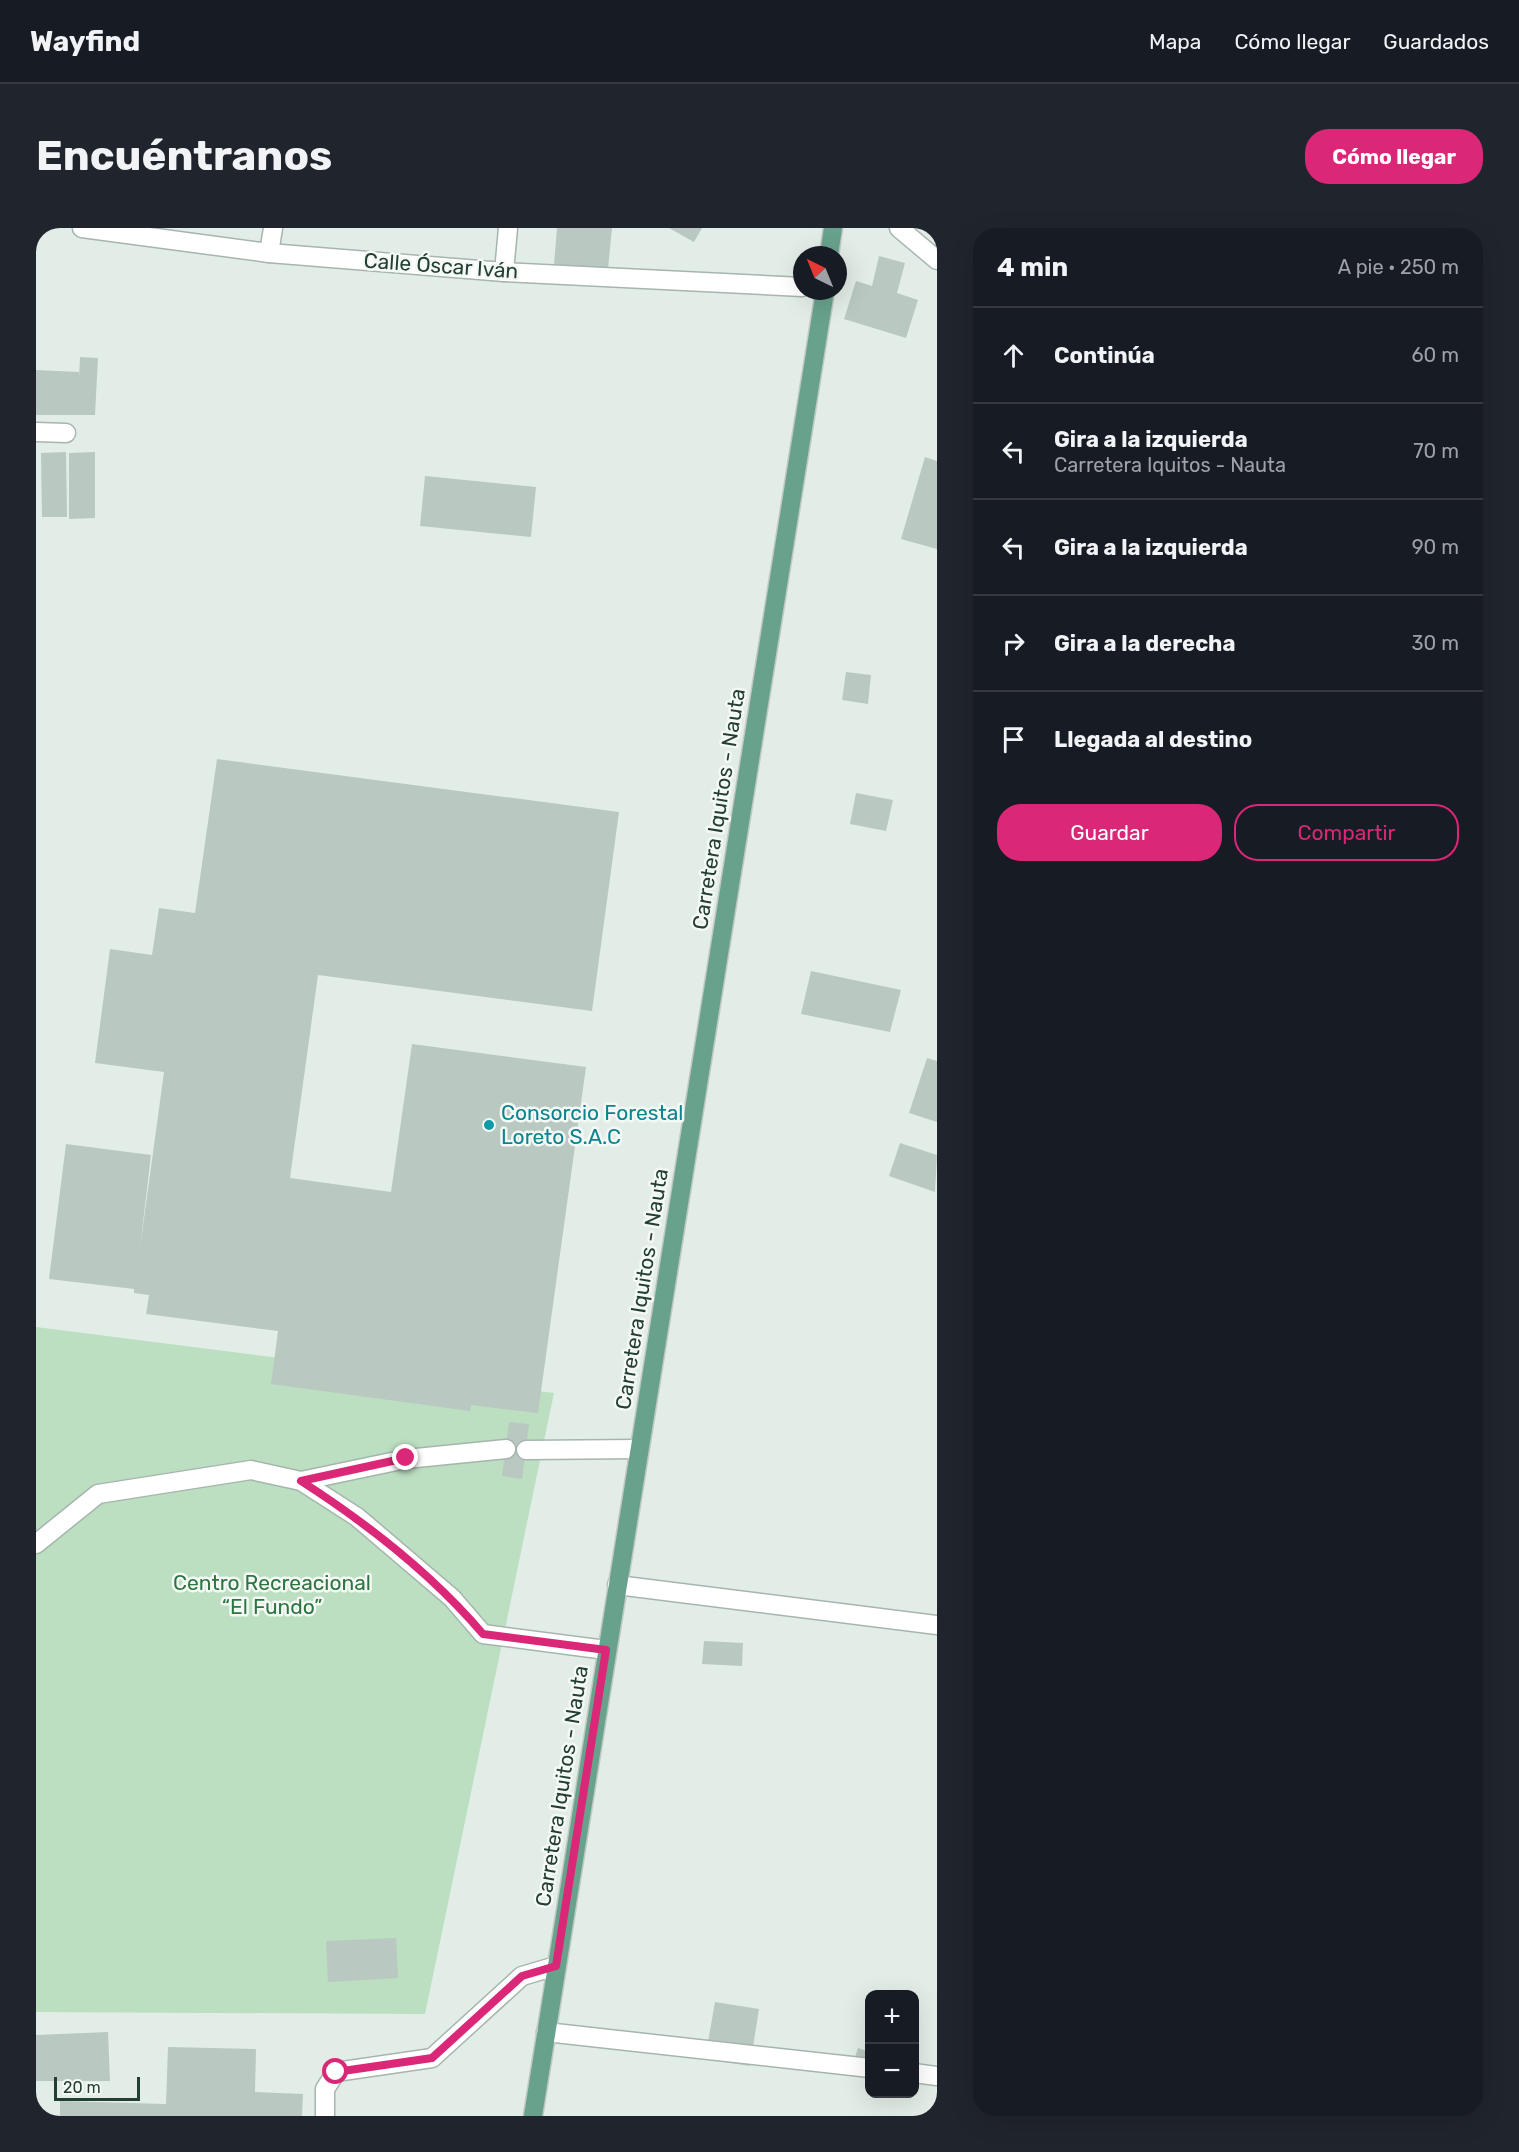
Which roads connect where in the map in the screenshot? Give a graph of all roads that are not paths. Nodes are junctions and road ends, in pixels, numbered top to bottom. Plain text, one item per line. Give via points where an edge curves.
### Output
1 (82, 228) edge
2 (273, 228) edge
3 (508, 228) edge
4 (833, 228) edge
5 (899, 228) edge
6 (830, 246) edge
7 (269, 253) junction
8 (937, 260) edge
9 (504, 272) junction
10 (793, 287) edge
11 (824, 300) edge
12 (36, 432) edge
13 (66, 433) dead end
14 (506, 1449) dead end
15 (639, 1449) junction
16 (526, 1450) dead end
17 (301, 1481) junction
18 (36, 1544) edge
19 (617, 1585) junction
20 (937, 1625) edge
21 (606, 1650) junction
22 (556, 1966) junction
23 (546, 2032) junction
24 (865, 2067) edge
25 (919, 2074) edge
26 (937, 2076) edge
27 (325, 2116) edge
28 (533, 2116) edge

1 - 7 street, Calle Óscar Iván
2 - 7 street
3 - 9 street
4 - 6 main road
5 - 8 street
7 - 9 street, Calle Óscar Iván
9 - 10 street, Calle Óscar Iván
11 - 15 main road, Carretera Iquitos - Nauta
12 - 13 street
14 - 17 street via 406,1458
15 - 16 street
15 - 19 main road, Carretera Iquitos - Nauta
17 - 18 street via 251,1470 98,1494
17 - 21 street via 357,1517 452,1598 483,1634
19 - 20 street
19 - 21 main road, Carretera Iquitos - Nauta
21 - 22 main road, Carretera Iquitos - Nauta
22 - 23 main road, Carretera Iquitos - Nauta
22 - 27 street via 522,1976 432,2058 336,2072 325,2089
23 - 24 street
23 - 28 main road, Carretera Iquitos - Nauta
25 - 26 street

